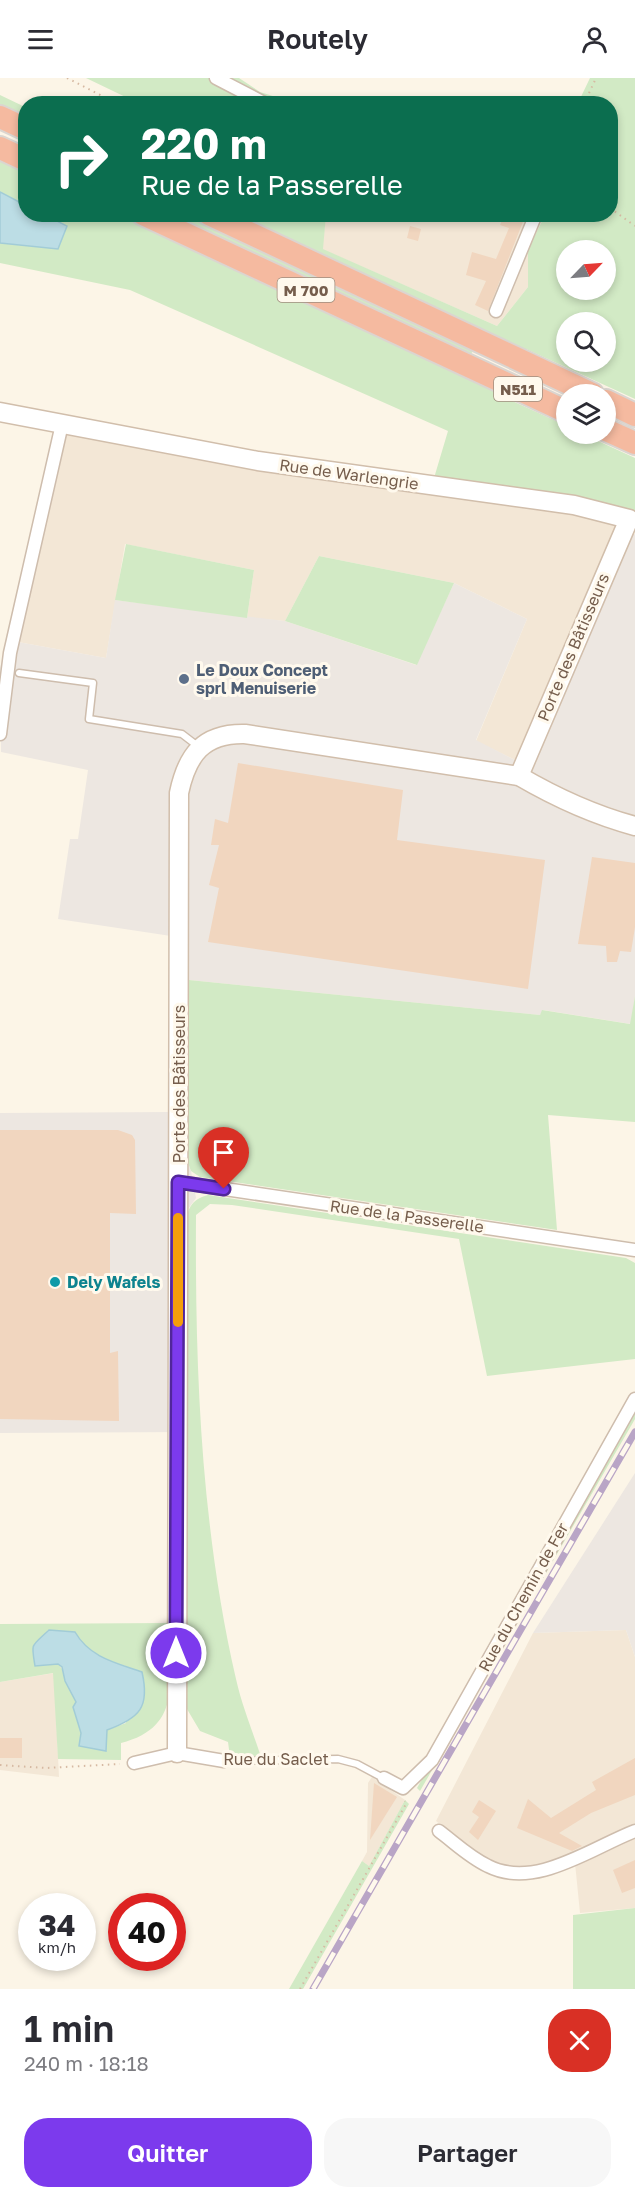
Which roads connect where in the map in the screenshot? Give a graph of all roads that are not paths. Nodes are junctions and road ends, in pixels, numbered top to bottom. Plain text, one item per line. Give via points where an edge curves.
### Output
1 (216, 78) edge
2 (248, 96) edge
3 (0, 117) edge
4 (18, 125) edge
5 (0, 148) edge
6 (18, 156) edge
7 (160, 222) edge
8 (226, 222) edge
9 (533, 222) edge
10 (496, 310) dead end
11 (479, 342) joint
12 (469, 366) joint
13 (570, 384) edge
14 (616, 405) edge
15 (556, 407) edge
16 (0, 412) edge
17 (635, 414) edge
18 (62, 424) junction
19 (616, 434) edge
20 (635, 443) edge
21 (632, 520) edge
22 (9, 673) edge
23 (0, 734) edge
24 (199, 747) junction
25 (519, 776) junction
26 (635, 826) edge
27 (178, 1182) junction
28 (635, 1250) edge
29 (635, 1399) edge
30 (177, 1753) junction
31 (225, 1761) joint
32 (134, 1763) road end
33 (384, 1778) joint
34 (403, 1788) joint
35 (439, 1831) dead end
36 (635, 1831) edge

1 - 2 street
3 - 4 highway
5 - 6 highway
7 - 12 highway, M 700
8 - 11 highway, M 700
9 - 10 street
11 - 13 highway, N511
12 - 15 highway, N511
14 - 17 highway
16 - 18 street, Rue de Warlengrie
18 - 21 street, Rue de Warlengrie via 258,461 574,505
18 - 22 street
19 - 20 highway
21 - 25 street, Porte des Bâtisseurs
22 - 23 street
22 - 24 lane via 93,683 89,719 182,734
24 - 25 street via 230,734 245,735
24 - 27 street, Porte des Bâtisseurs via 188,761 179,793
25 - 26 street via 546,792
27 - 28 street, Rue de la Passerelle
27 - 30 street, Porte des Bâtisseurs
29 - 34 street, Rue du Chemin de Fer via 432,1760
30 - 31 street, Rue du Saclet
30 - 32 street, Rue du Saclet
31 - 33 lane, Rue du Saclet via 338,1759
33 - 34 street, Rue du Saclet
35 - 36 street via 489,1867 514,1873 546,1869

